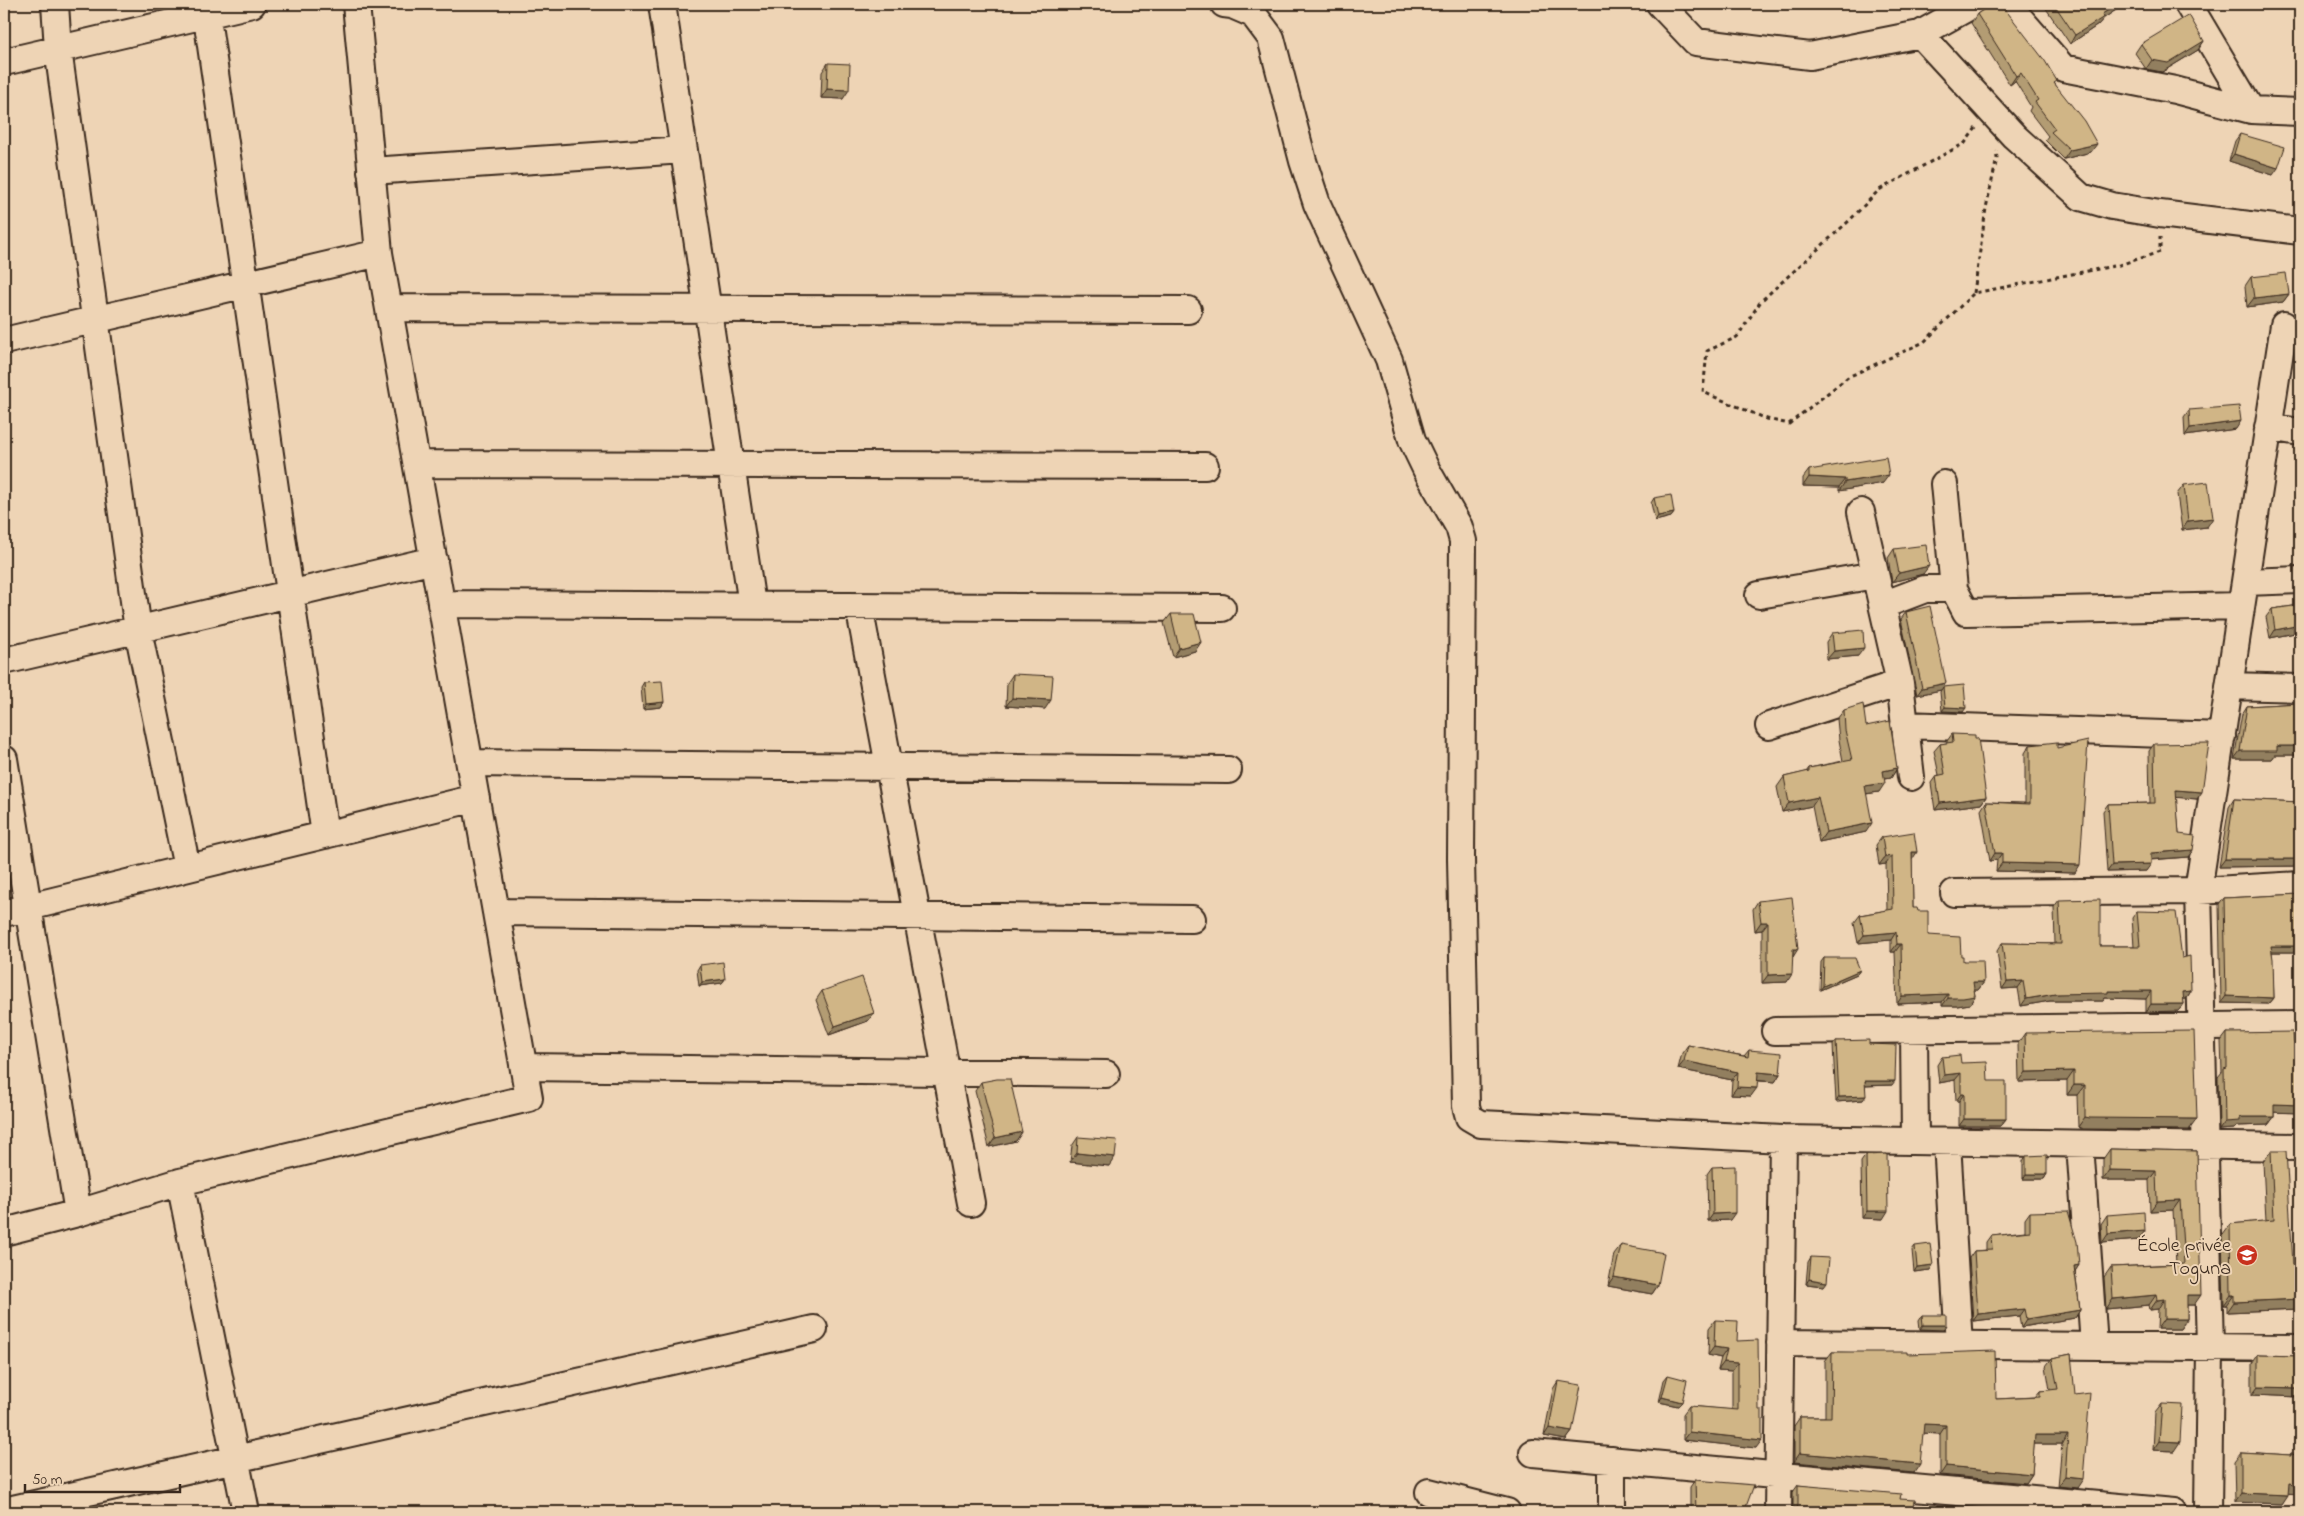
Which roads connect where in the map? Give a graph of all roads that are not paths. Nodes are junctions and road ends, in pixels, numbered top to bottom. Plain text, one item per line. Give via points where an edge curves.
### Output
1 (55, 4) edge
2 (252, 4) edge
3 (356, 4) edge
4 (662, 4) edge
5 (1224, 4) edge
6 (1660, 4) edge
7 (1974, 4) edge
8 (2007, 4) edge
9 (2188, 4) edge
10 (206, 9) edge
11 (1920, 34) junction
12 (58, 50) junction
13 (4, 62) edge
14 (2251, 110) junction
15 (2300, 112) edge
16 (684, 150) junction
17 (372, 171) junction
18 (2300, 231) edge
19 (379, 253) junction
20 (246, 284) junction
21 (389, 308) junction
22 (708, 309) junction
23 (1188, 310) dead end
24 (96, 320) junction
25 (2284, 324) dead end
26 (4, 341) edge
27 (2268, 426) junction
28 (2300, 432) edge
29 (416, 464) junction
30 (731, 464) junction
31 (1206, 466) dead end
32 (1944, 484) dead end
33 (1861, 512) dead end
34 (434, 560) junction
35 (1875, 575) junction
36 (2300, 580) edge
37 (1954, 589) junction
38 (292, 594) junction
39 (2243, 594) junction
40 (1759, 595) dead end
41 (441, 604) junction
42 (1882, 605) junction
43 (752, 606) junction
44 (858, 606) junction
45 (1222, 608) dead end
46 (138, 630) junction
47 (4, 661) edge
48 (1900, 683) junction
49 (2229, 686) junction
50 (2300, 688) edge
51 (1904, 725) junction
52 (1769, 726) dead end
53 (2222, 736) junction
54 (4, 759) edge
55 (470, 763) junction
56 (889, 767) junction
57 (1228, 770) dead end
58 (1910, 777) dead end
59 (476, 798) junction
60 (325, 834) junction
61 (187, 868) junction
62 (2300, 885) edge
63 (2198, 891) junction
64 (1954, 893) dead end
65 (16, 910) edge
66 (496, 912) junction
67 (917, 916) junction
68 (1192, 920) dead end
69 (2300, 1024) edge
70 (2202, 1026) junction
71 (1914, 1030) junction
72 (1775, 1031) dead end
73 (524, 1068) junction
74 (946, 1072) junction
75 (1106, 1074) dead end
76 (1783, 1139) junction
77 (1915, 1141) junction
78 (1947, 1142) junction
79 (2080, 1144) junction
80 (2205, 1146) junction
81 (2300, 1147) edge
82 (180, 1182) junction
83 (971, 1203) dead end
84 (78, 1213) junction
85 (4, 1232) edge
86 (814, 1329) dead end
87 (1780, 1343) junction
88 (1959, 1345) junction
89 (2094, 1346) junction
90 (2210, 1347) junction
91 (2300, 1348) edge
92 (1533, 1453) dead end
93 (235, 1459) junction
94 (1612, 1460) junction
95 (1779, 1476) junction
96 (1429, 1492) dead end
97 (4, 1511) edge
98 (246, 1512) edge
99 (1507, 1512) edge
100 (1612, 1512) edge
101 (1778, 1512) edge
102 (2174, 1512) edge
103 (2208, 1512) edge

1 - 12 street
2 - 10 street
3 - 17 street
4 - 16 street
5 - 76 street via 1253,14 1272,38 1317,204 1389,360 1412,440 1459,527 1463,541 1461,859 1466,1106 1469,1117 1481,1124
6 - 11 street via 1696,42 1810,56
7 - 11 street
8 - 14 street via 2062,68 2175,90
9 - 14 street
10 - 12 street
10 - 20 street
11 - 18 street via 2014,136 2081,196 2112,206 2160,214
12 - 13 street
12 - 24 street
14 - 15 street
16 - 17 street
16 - 22 street
17 - 19 street
19 - 20 street
19 - 21 street
20 - 24 street
20 - 38 street
21 - 22 street
21 - 29 street
22 - 23 street
22 - 30 street
24 - 26 street
24 - 46 street
25 - 27 street
27 - 28 street
27 - 39 street
29 - 30 street
29 - 34 street
30 - 31 street
30 - 43 street
32 - 37 street
33 - 35 street
34 - 38 street
34 - 41 street
35 - 40 street
35 - 42 street
36 - 39 street
37 - 39 street via 1966,612
37 - 42 street via 1925,590
38 - 46 street
38 - 60 street
39 - 49 street
41 - 43 street
41 - 55 street
42 - 48 street
43 - 44 street
44 - 45 street
44 - 56 street
46 - 47 street
46 - 61 street
48 - 51 street
48 - 52 street
49 - 50 street
49 - 53 street
51 - 53 street
51 - 58 street
53 - 63 street
54 - 65 street
55 - 56 street
55 - 59 street
56 - 57 street
56 - 67 street
59 - 60 street
59 - 66 street
60 - 61 street
61 - 65 street
62 - 63 street
63 - 64 street
63 - 70 street
65 - 84 street
66 - 67 street
66 - 73 street
67 - 68 street
67 - 74 street
69 - 70 street
70 - 71 street
70 - 80 street
71 - 72 street
71 - 77 street
73 - 74 street
73 - 82 street via 529,1098
74 - 75 street
74 - 83 street
76 - 77 street
76 - 87 street
77 - 78 street
78 - 79 street
78 - 88 street
79 - 80 street
79 - 89 street
80 - 81 street
80 - 90 street
82 - 84 street
82 - 93 street
84 - 85 street
86 - 93 street
87 - 88 street
87 - 95 street
88 - 89 street
89 - 90 street
90 - 91 street
90 - 103 street
92 - 94 street
93 - 97 street
93 - 98 street
94 - 95 street
94 - 100 street
95 - 101 street
95 - 102 street
96 - 99 street

